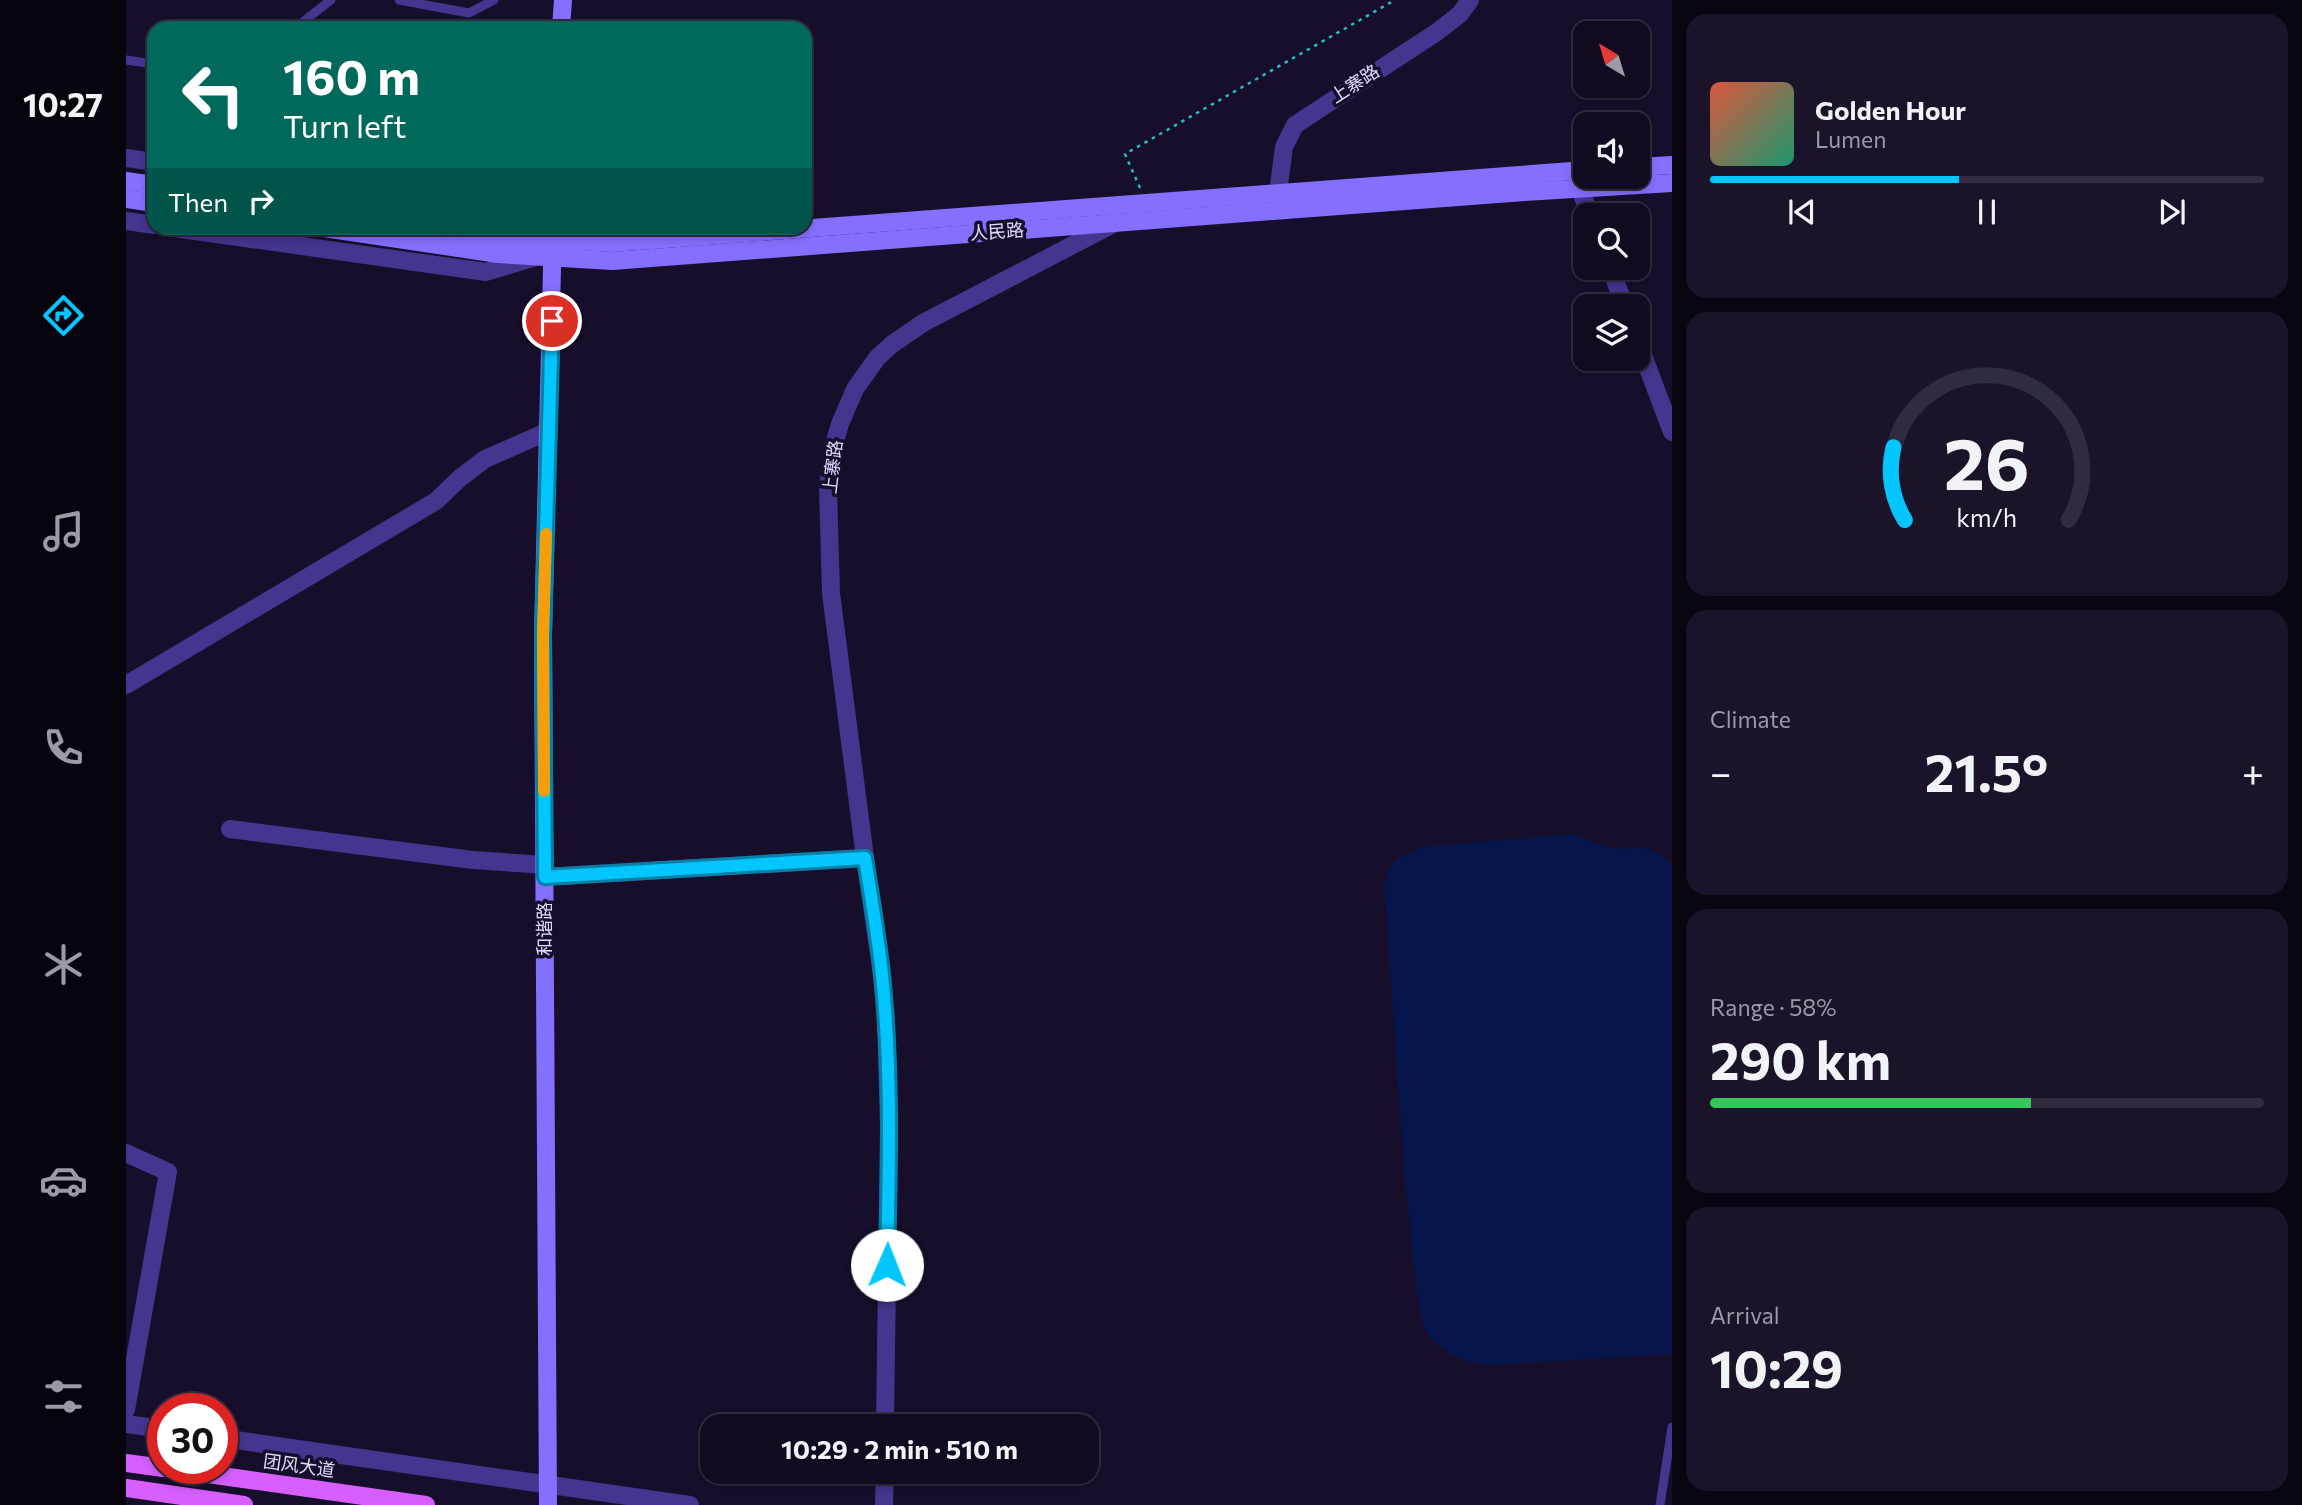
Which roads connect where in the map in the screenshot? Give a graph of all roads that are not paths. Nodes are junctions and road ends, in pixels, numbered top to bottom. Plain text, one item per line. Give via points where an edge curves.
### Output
1 (331, 0) edge
2 (399, 0) edge
3 (494, 0) edge
4 (563, 0) edge
5 (1470, 0) edge
6 (312, 15) junction
7 (304, 21) edge
8 (311, 21) edge
9 (562, 21) edge
10 (126, 60) edge
11 (147, 63) edge
12 (126, 158) edge
13 (147, 162) edge
14 (1672, 165) edge
15 (1650, 166) edge
16 (1573, 171) edge
17 (126, 181) edge
18 (1672, 183) edge
19 (147, 184) edge
20 (1650, 184) edge
21 (1573, 189) edge
22 (1278, 193) junction
23 (126, 199) edge
24 (147, 202) edge
25 (126, 220) edge
26 (1115, 223) junction
27 (147, 224) edge
28 (812, 228) edge
29 (224, 235) edge
30 (371, 235) edge
31 (487, 235) edge
32 (719, 235) edge
33 (542, 241) edge
34 (1649, 371) edge
35 (549, 431) junction
36 (1672, 432) edge
37 (126, 685) edge
38 (230, 829) dead end
39 (865, 858) junction
40 (545, 871) junction
41 (126, 1153) edge
42 (126, 1410) edge
43 (885, 1414) edge
44 (126, 1424) edge
45 (147, 1427) edge
46 (1672, 1427) edge
47 (238, 1440) edge
48 (126, 1463) edge
49 (147, 1466) edge
50 (238, 1478) edge
51 (548, 1484) junction
52 (885, 1484) edge
53 (126, 1488) edge
54 (244, 1505) edge
55 (426, 1505) edge
56 (548, 1505) edge
57 (690, 1505) edge
58 (884, 1505) edge
59 (1660, 1505) edge

1 - 6 lane
2 - 3 lane via 470,13
4 - 9 street
5 - 22 street, 上寨路 via 1437,32 1295,125 1284,147
6 - 7 lane
6 - 8 lane
10 - 11 lane
12 - 13 street
14 - 15 street
16 - 22 street, 人民路
17 - 19 street
18 - 20 street, 人民路
21 - 26 street, 人民路
22 - 28 street, 人民路
23 - 24 street
25 - 27 street
26 - 33 street, 人民路 via 612,261
26 - 39 street, 上寨路 via 906,333 866,373 846,406 828,488 831,593
29 - 33 street via 486,272
30 - 33 street, 人民路 via 498,254
31 - 33 street, 人民路
32 - 33 street, 人民路 via 612,243
33 - 35 street, 和谐路
34 - 36 street
35 - 37 street via 485,459 436,501
35 - 40 street, 和谐路 via 543,635
38 - 40 street
39 - 40 street
39 - 43 street, 上寨路 via 882,975 888,1068
40 - 51 street, 和谐路
41 - 42 street via 168,1172
44 - 45 street
46 - 59 lane
47 - 51 street
48 - 49 main road, 团风大道
50 - 55 main road, 团风大道
51 - 56 street, 和谐路
51 - 57 street
52 - 58 street
53 - 54 main road

